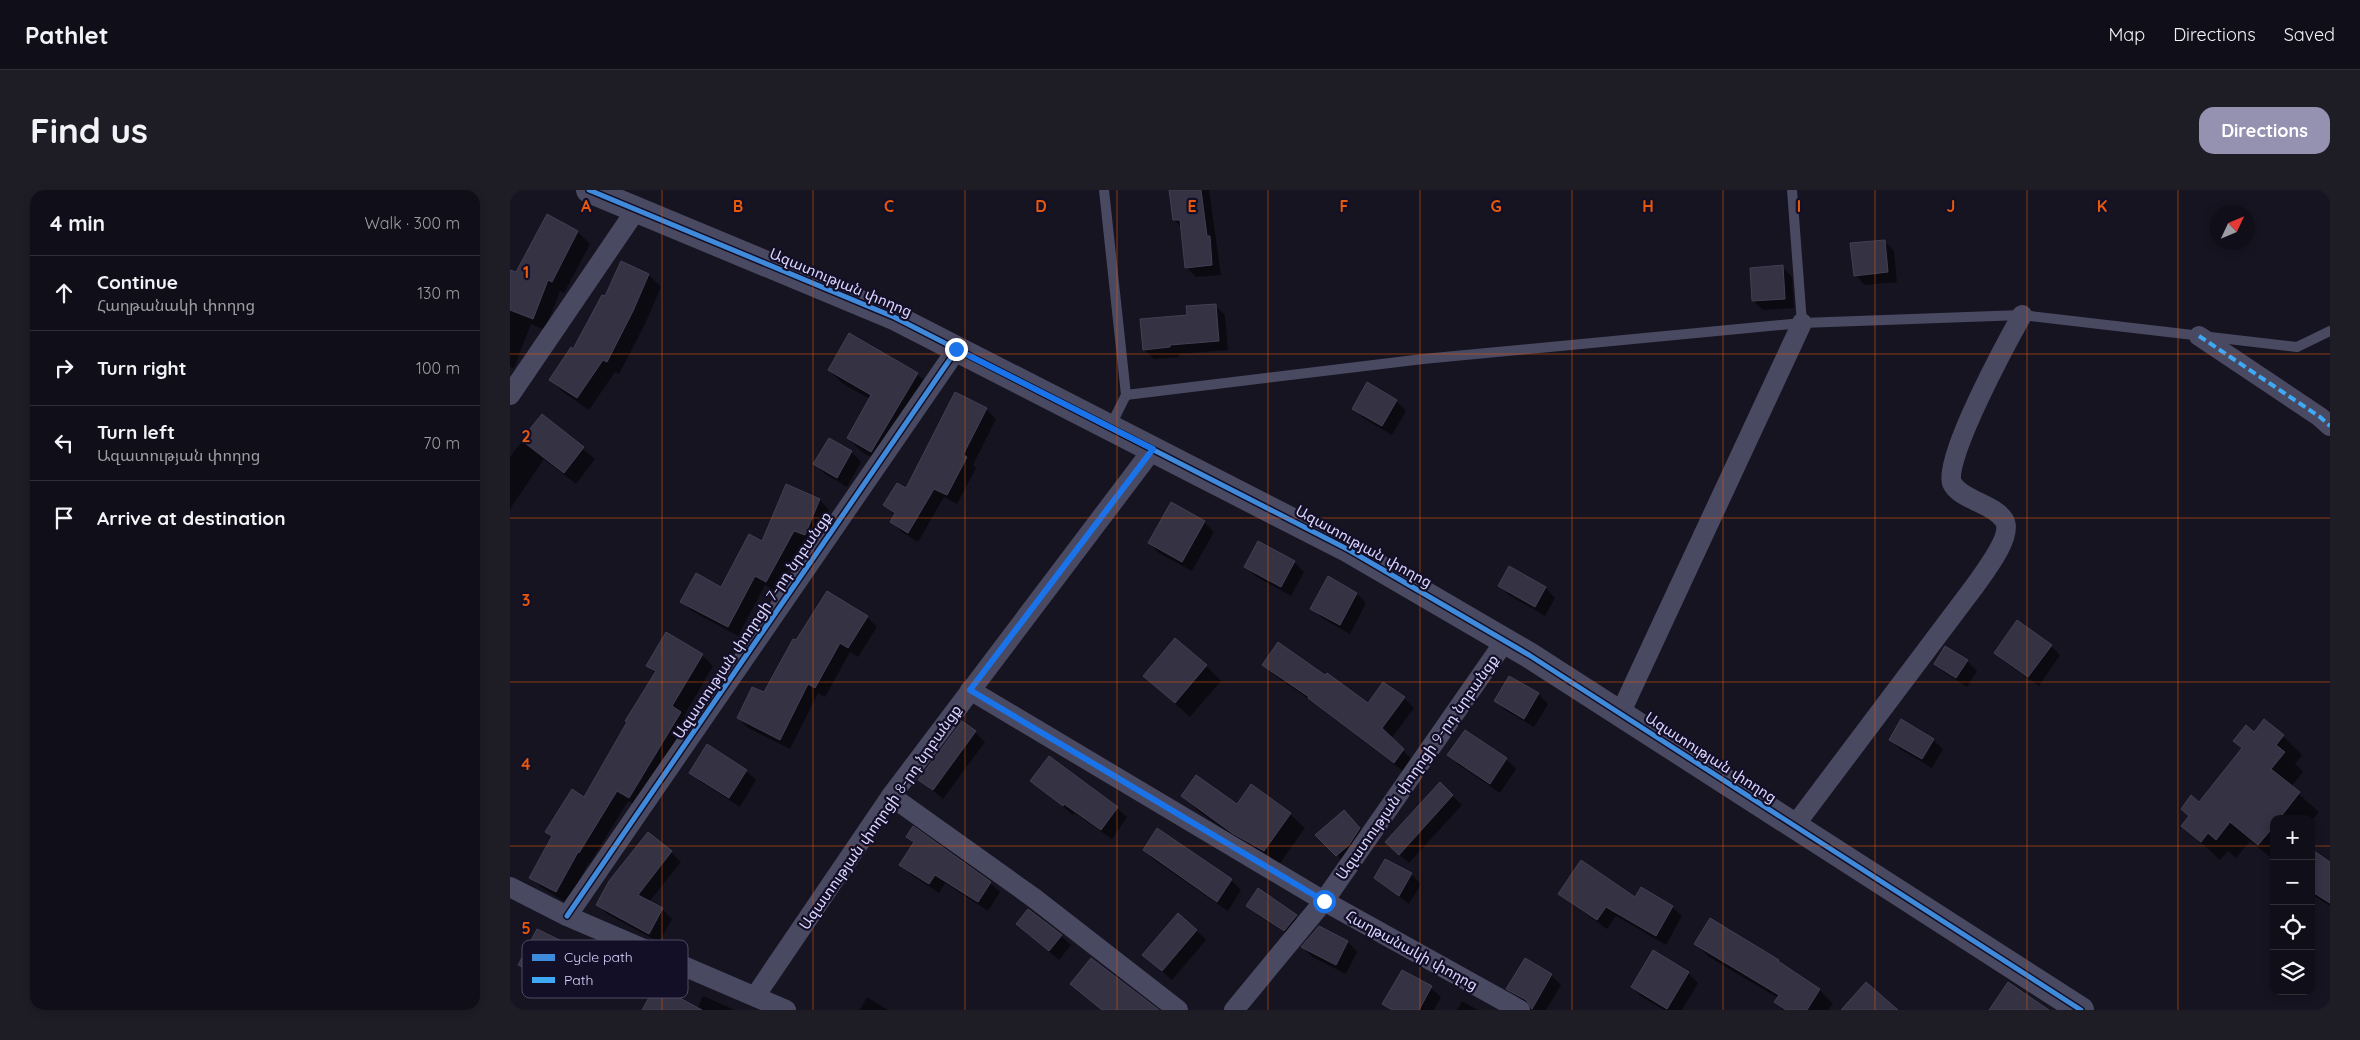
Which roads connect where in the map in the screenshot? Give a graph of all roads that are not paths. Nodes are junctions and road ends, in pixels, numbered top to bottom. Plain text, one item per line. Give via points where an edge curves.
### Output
1 (589, 190) edge
2 (1104, 190) edge
3 (1792, 190) edge
4 (636, 210) junction
5 (2022, 315) junction
6 (1802, 323) junction
7 (2330, 331) edge
8 (2199, 336) junction
9 (956, 349) junction
10 (510, 395) edge
11 (1126, 395) junction
12 (2330, 426) edge
13 (1110, 428) junction
14 (1153, 449) junction
15 (1505, 641) junction
16 (970, 690) junction
17 (1620, 714) junction
18 (891, 796) junction
19 (1794, 826) junction
20 (510, 887) edge
21 (1324, 901) junction
22 (568, 916) junction
23 (625, 940) edge
24 (688, 966) edge
25 (756, 995) junction
26 (786, 1010) edge
27 (1178, 1010) edge
28 (1234, 1010) edge
29 (1520, 1010) edge
30 (2081, 1010) edge

1 - 4 street, Ազատության փողոց
2 - 11 lane
3 - 6 lane
4 - 9 street, Ազատության փողոց via 894,317
4 - 10 street
5 - 6 lane
5 - 8 lane
5 - 19 street via 1977,403 1951,468 1952,482 1960,493 1995,511 2005,521 2006,531 2001,546 1974,587
6 - 11 lane via 1423,359
6 - 17 street
7 - 8 lane via 2297,347
8 - 12 street
9 - 13 street, Ազատության փողոց
9 - 22 street, Ազատության փողոցի 7-րդ նրբանցք
11 - 13 lane
13 - 14 street, Ազատության փողոց
14 - 15 street, Ազատության փողոց via 1349,550
14 - 16 street, Ազատության փողոցի 8-րդ նրբանցք
15 - 17 street, Ազատության փողոց
15 - 21 street, Ազատության փողոցի 9-րդ նրբանցք
16 - 18 street, Ազատության փողոցի 8-րդ նրբանցք
16 - 21 street, Հաղթանակի փողոց
17 - 19 street, Ազատության փողոց
18 - 25 street, Ազատության փողոցի 8-րդ նրբանցք
18 - 27 street via 1034,898
19 - 30 street, Ազատության փողոց
20 - 22 street
21 - 28 street, Ազատության փողոցի 9-րդ նրբանցք
21 - 29 street, Հաղթանակի փողոց
22 - 23 street
24 - 25 street
25 - 26 street

